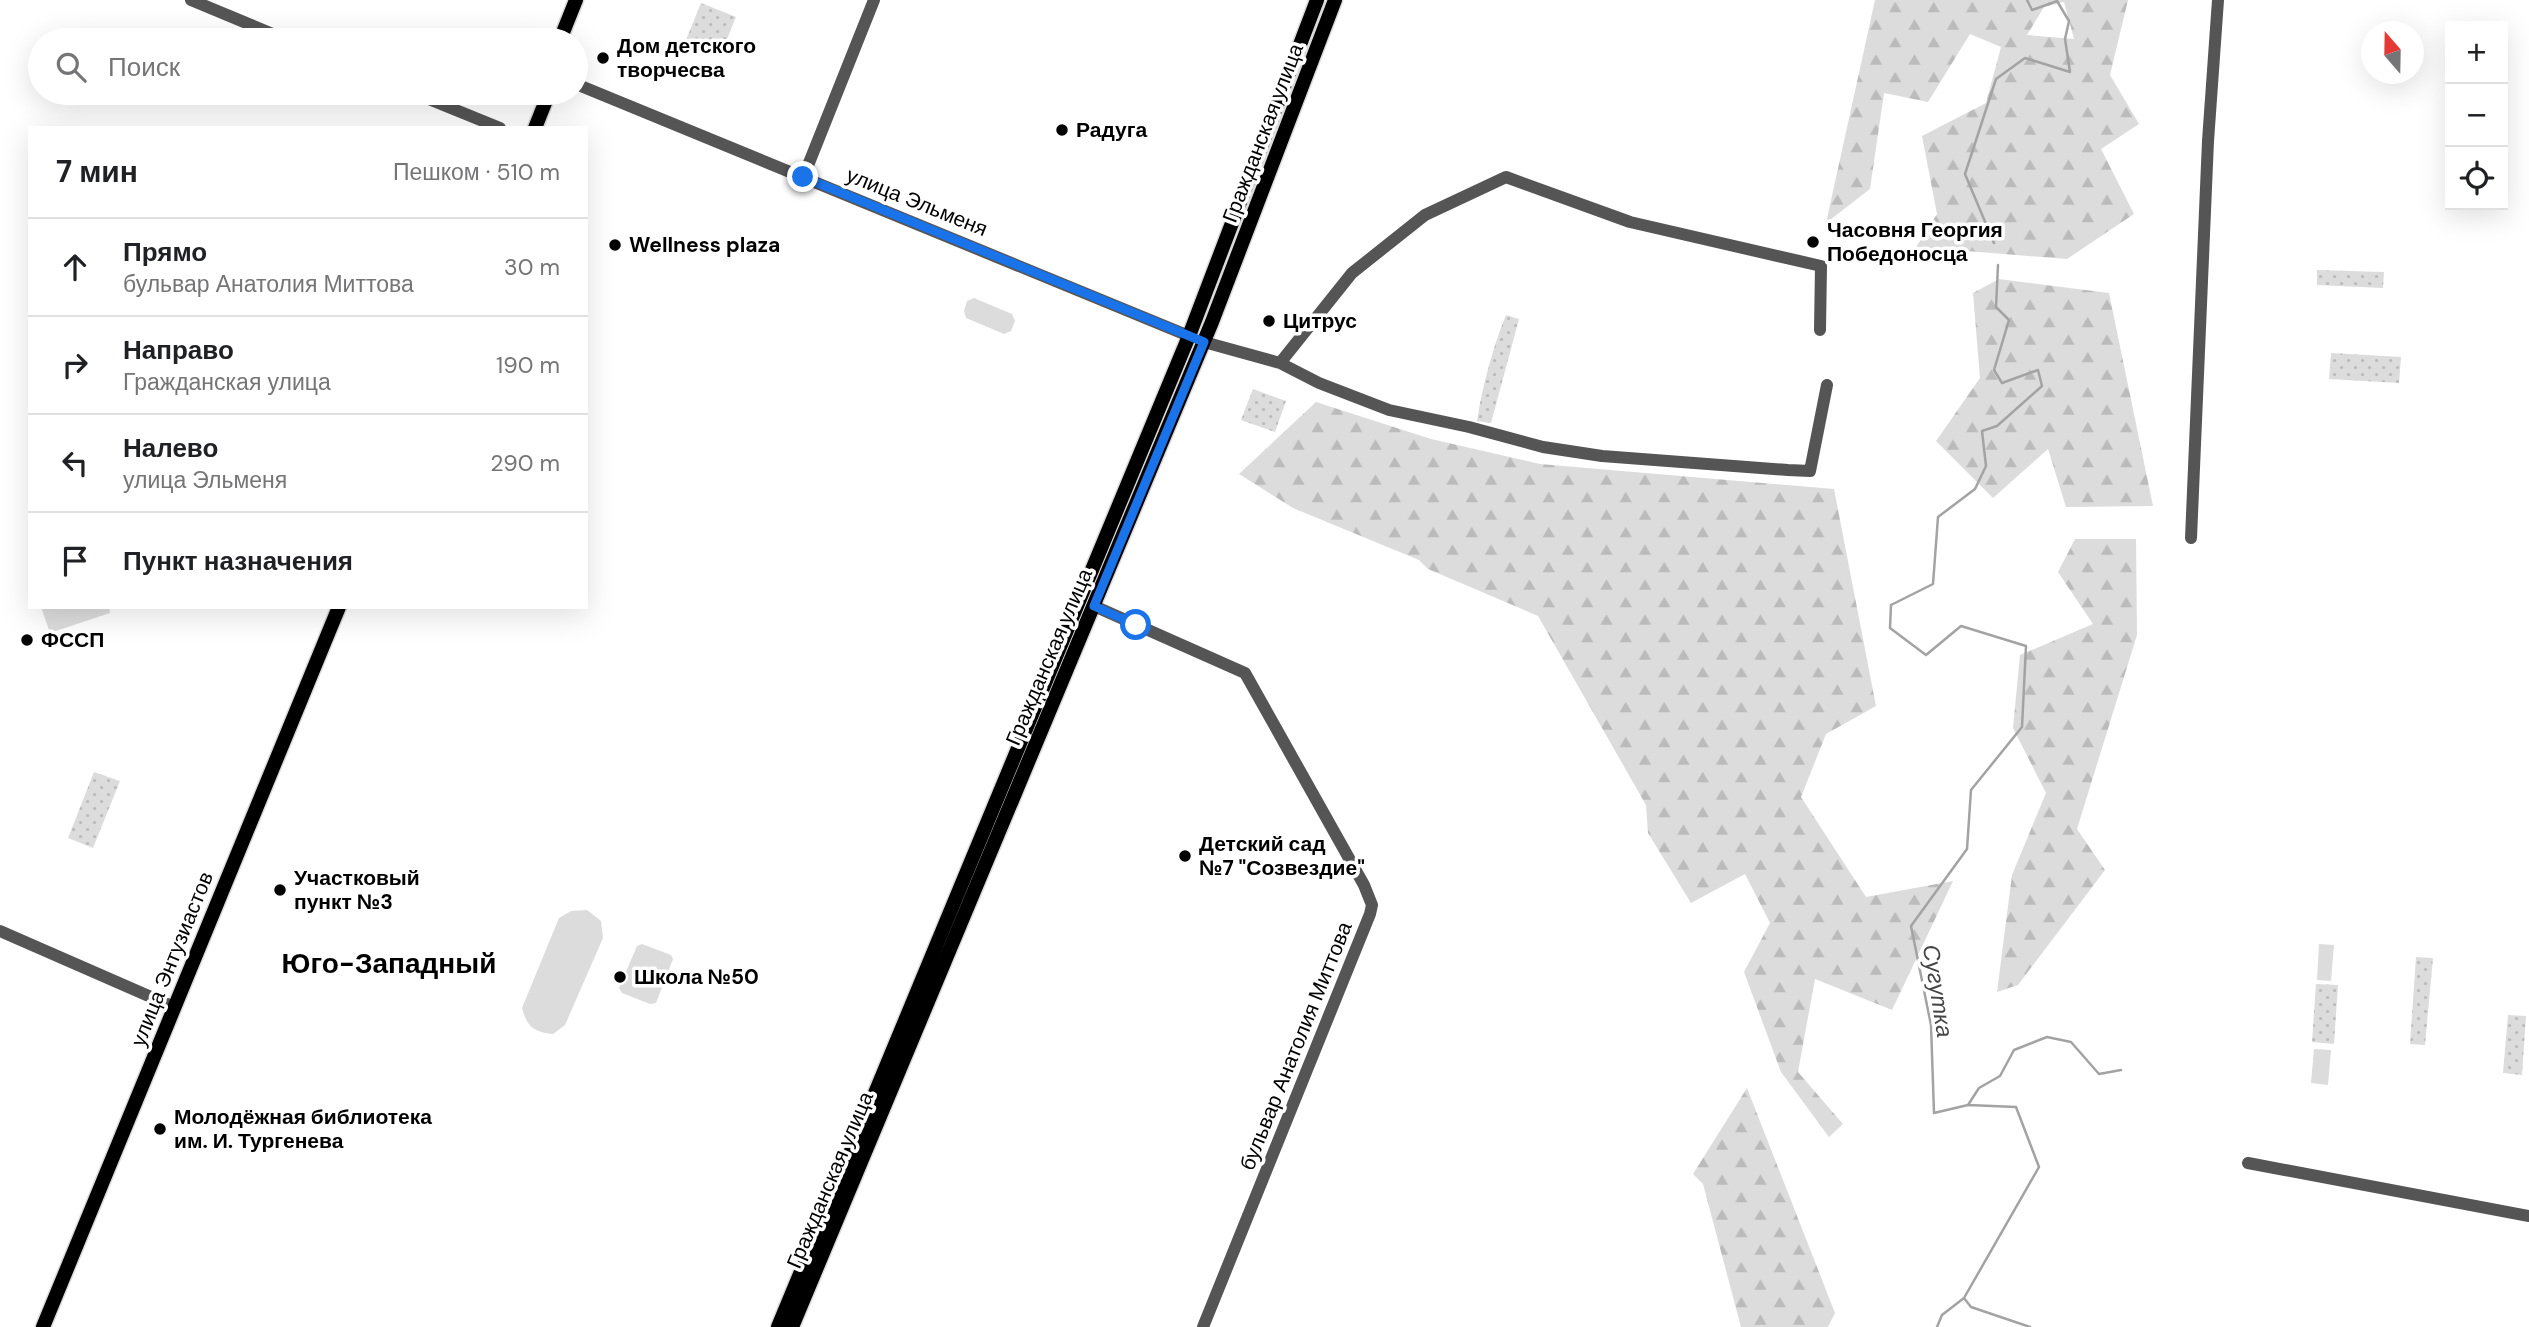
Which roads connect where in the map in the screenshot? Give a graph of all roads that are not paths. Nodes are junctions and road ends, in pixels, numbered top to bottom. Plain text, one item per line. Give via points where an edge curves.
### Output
1 (191, 0) edge
2 (576, 0) edge
3 (586, 0) edge
4 (874, 0) edge
5 (1317, 0) edge
6 (1335, 0) edge
7 (2218, 0) edge
8 (258, 28) edge
9 (565, 28) edge
10 (575, 28) edge
11 (588, 89) edge
12 (443, 105) edge
13 (534, 105) edge
14 (544, 105) edge
15 (495, 126) edge
16 (526, 126) edge
17 (536, 126) edge
18 (803, 177) junction
19 (1820, 330) dead end
20 (1189, 336) junction
21 (1204, 342) junction
22 (1280, 363) junction
23 (1827, 385) dead end
24 (2191, 538) dead end
25 (1094, 606) junction
26 (328, 609) edge
27 (338, 609) edge
28 (273, 755) junction
29 (0, 931) edge
30 (938, 960) junction
31 (171, 1006) junction
32 (2248, 1163) dead end
33 (2529, 1216) edge
34 (40, 1323) edge
35 (778, 1327) edge
36 (792, 1327) edge
37 (1203, 1327) edge

1 - 8 street
2 - 9 main road
3 - 10 main road
4 - 18 street
5 - 20 main road, Гражданская улица
6 - 21 main road, Гражданская улица
7 - 24 street
11 - 18 street, улица Эльменя
12 - 15 street
13 - 16 main road
14 - 17 main road
18 - 20 street, улица Эльменя
19 - 22 street via 1821,267 1630,222 1506,177 1425,215 1352,273
20 - 21 main road, улица Эльменя
20 - 30 main road, Гражданская улица
21 - 22 street
21 - 25 main road, Гражданская улица
22 - 23 street via 1389,410 1576,454 1810,471
25 - 30 main road, Гражданская улица
25 - 37 street, бульвар Анатолия Миттова via 1245,673 1371,905
26 - 28 main road, улица Энтузиастов
27 - 28 main road, улица Энтузиастов
28 - 31 main road, улица Энтузиастов
29 - 31 street
30 - 35 main road, Гражданская улица
30 - 36 main road, Гражданская улица
31 - 34 main road, улица Энтузиастов
32 - 33 street

